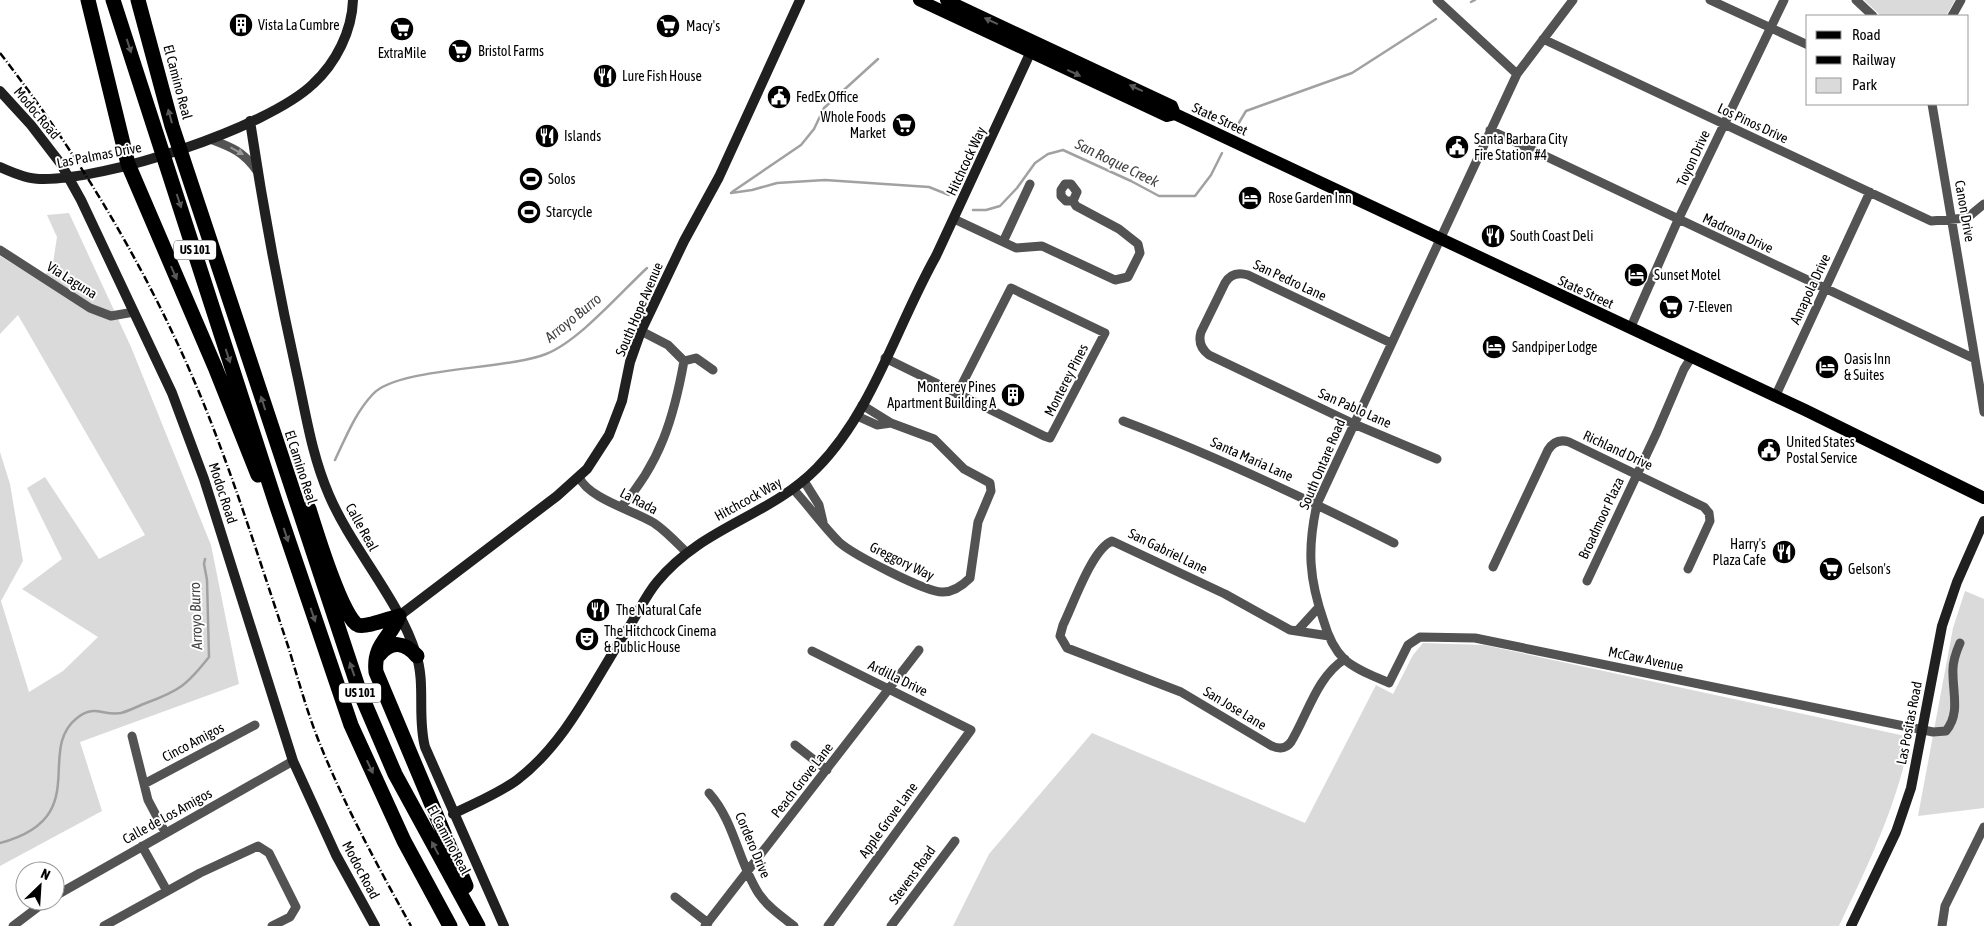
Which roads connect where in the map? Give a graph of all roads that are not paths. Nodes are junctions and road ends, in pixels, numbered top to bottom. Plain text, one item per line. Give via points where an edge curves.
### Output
1 (88, 0) edge
2 (113, 0) edge
3 (139, 0) edge
4 (353, 0) edge
5 (800, 0) edge
6 (919, 0) edge
7 (946, 0) edge
8 (1437, 0) edge
9 (1573, 0) edge
10 (1710, 0) edge
11 (1784, 0) edge
12 (1856, 0) edge
13 (1961, 0) edge
14 (1872, 15) edge
15 (1953, 15) edge
16 (1769, 28) junction
17 (1543, 39) junction
18 (1036, 41) junction
19 (1806, 44) edge
20 (1030, 53) junction
21 (1517, 74) junction
22 (0, 91) edge
23 (1932, 105) edge
24 (1175, 114) junction
25 (250, 121) junction
26 (1724, 124) junction
27 (1490, 130) junction
28 (210, 139) junction
29 (134, 163) junction
30 (0, 167) edge
31 (257, 170) junction
32 (1030, 184) dead end
33 (1870, 192) junction
34 (1073, 201) dead end
35 (1984, 204) edge
36 (954, 219) junction
37 (1678, 220) junction
38 (1953, 220) junction
39 (1441, 240) junction
40 (1003, 242) junction
41 (0, 250) edge
42 (1825, 289) junction
43 (134, 312) junction
44 (1630, 329) junction
45 (641, 331) junction
46 (1391, 343) junction
47 (1209, 355) joint
48 (885, 358) junction
49 (1691, 358) junction
50 (1975, 359) junction
51 (684, 361) junction
52 (713, 370) dead end
53 (958, 394) junction
54 (1775, 397) junction
55 (862, 405) junction
56 (1984, 412) edge
57 (857, 416) junction
58 (1123, 420) dead end
59 (891, 423) junction
60 (1354, 424) junction
61 (279, 450) junction
62 (1437, 459) dead end
63 (1637, 474) junction
64 (579, 477) junction
65 (804, 481) junction
66 (793, 489) junction
67 (1984, 498) edge
68 (275, 501) junction
69 (1316, 504) junction
70 (621, 507) junction
71 (1984, 521) edge
72 (823, 522) junction
73 (1394, 543) dead end
74 (686, 552) junction
75 (1493, 567) dead end
76 (1688, 569) dead end
77 (1586, 582) dead end
78 (1318, 607) junction
79 (399, 616) junction
80 (1298, 630) junction
81 (1329, 636) junction
82 (1960, 643) dead end
83 (919, 650) dead end
84 (1071, 650) joint
85 (812, 651) dead end
86 (417, 656) junction
87 (375, 660) junction
88 (1345, 660) junction
89 (1389, 683) joint
90 (889, 689) junction
91 (255, 725) dead end
92 (971, 730) joint
93 (1921, 730) junction
94 (132, 736) dead end
95 (795, 745) dead end
96 (293, 761) junction
97 (827, 770) junction
98 (144, 784) junction
99 (709, 793) dead end
100 (453, 814) junction
101 (1984, 827) edge
102 (165, 832) junction
103 (955, 841) dead end
104 (142, 846) junction
105 (748, 873) junction
106 (65, 890) edge
107 (167, 891) junction
108 (675, 897) dead end
109 (33, 911) edge
110 (476, 924) edge
111 (706, 925) edge
112 (14, 926) edge
113 (104, 926) edge
114 (272, 926) edge
115 (375, 926) edge
116 (450, 926) edge
117 (504, 926) edge
118 (794, 926) edge
119 (828, 926) edge
120 (891, 926) edge
121 (1851, 926) edge
122 (1942, 926) edge

1 - 29 highway
2 -> 68 highway, US 101
61 -> 3 highway, El Camino Real / US 101 via 172,126
4 - 25 street, Las Palmas Drive via 344,40 319,78 288,103
5 - 45 street, South Hope Avenue via 719,177 680,248
6 - 20 main road, State Street
18 -> 7 main road, State Street
8 - 21 street
9 - 17 street, South Ontare Road
10 - 16 street
11 - 16 street, Toyon Drive
12 - 14 street
13 - 15 street
16 - 19 street
16 - 26 street, Toyon Drive
17 - 21 street, South Ontare Road
17 - 26 street, Los Pinos Drive
18 - 20 street, Hitchcock Way
24 -> 18 main road, State Street via 1172,106
20 -> 24 main road, State Street via 1167,116
20 - 36 street, Hitchcock Way
21 - 27 street, South Ontare Road
22 - 43 street, Modoc Road via 61,164
23 - 38 street, Canon Drive
24 - 39 main road, State Street
25 - 28 street, Las Palmas Drive
25 - 31 street, Calle Real
26 - 33 street, Los Pinos Drive
26 - 37 street, Toyon Drive
27 - 37 street, Madrona Drive
27 - 39 street, South Ontare Road
28 - 29 street, Las Palmas Drive
28 -> 31 street via 248,157
29 - 30 street, Las Palmas Drive via 65,178 38,179
29 -> 68 highway via 256,472
31 - 79 street, Calle Real via 279,298 319,469 353,543
32 - 40 street
33 - 38 street, Los Pinos Drive via 1932,221
33 - 42 street, Amapola Drive
34 - 40 street via 1084,212 1119,229 1138,244 1140,253 1128,277 1115,280 1042,246 1022,249
35 - 38 street via 1967,218
36 - 40 street
36 - 48 street, Hitchcock Way
37 - 42 street, Madrona Drive
37 - 44 street, Toyon Drive
38 - 50 street, Canon Drive
39 - 44 main road, State Street
39 - 46 street, South Ontare Road
41 - 43 street, Via Laguna via 96,311 119,316
42 - 50 street, Madrona Drive
42 - 54 street, Amapola Drive
43 - 96 street, Modoc Road via 172,393 204,479
44 - 49 main road, State Street
45 - 51 street via 668,345
45 - 64 street, South Hope Avenue via 616,418 603,446
46 - 47 street, San Pedro Lane via 1239,273 1230,276 1225,283 1201,332 1200,345
46 - 60 street, South Ontare Road
47 - 60 street, San Pablo Lane
48 - 53 street
48 - 55 street, Hitchcock Way
49 - 54 main road, State Street
49 - 63 street, Broadmoor Plaza
50 - 56 street, Canon Drive
51 - 52 street via 696,358
51 - 70 street via 664,440 640,486
53 - 53 street, Monterey Pines via 1011,288 1105,333 1050,438
54 - 67 main road, State Street
55 - 57 street, Hitchcock Way
55 - 59 street, Greggory Way
57 - 59 street, Greggory Way via 877,426
57 - 65 street, Hitchcock Way via 834,450
58 - 69 street, Santa Maria Lane via 1212,456
59 - 72 street, Greggory Way via 934,439 964,469 990,482 992,491 978,522 970,578 957,589 934,592 852,552
60 - 62 street, San Pablo Lane
60 - 69 street, South Ontare Road
61 - 79 highway via 296,472 340,597 353,622 366,626
110 -> 61 highway, El Camino Real / US 101 via 395,774 360,690
63 - 75 street, Richland Drive via 1569,442 1554,444 1548,450
63 - 76 street, Richland Drive via 1701,504 1707,510 1710,517 1708,525
63 - 77 street, Broadmoor Plaza
64 - 70 street, La Rada via 586,488
64 - 79 street, South Hope Avenue
65 - 66 street, Hitchcock Way
65 - 72 street, Greggory Way via 819,505
66 - 72 street, Greggory Way
66 - 74 street, Hitchcock Way
68 -> 116 highway, US 101 via 351,725 404,841
69 - 73 street, Santa Maria Lane
69 - 78 street, South Ontare Road via 1310,534 1310,559
70 - 74 street, La Rada via 654,523
71 - 93 street, Las Positas Road via 1950,601
74 - 100 street, Hitchcock Way via 655,584 554,745 500,791
78 - 80 street
78 - 81 street, South Ontare Road
79 - 86 street, Calle Real
79 - 87 highway via 394,631 378,649
80 - 81 street, San Gabriel Lane
80 - 84 street, San Gabriel Lane via 1276,623 1225,594 1112,541 1103,546 1095,559 1063,624 1060,636
81 - 88 street, South Ontare Road
82 - 93 street, McCaw Avenue via 1953,673 1955,701 1952,723 1946,731
83 - 90 street, Peach Grove Lane
84 - 88 street, San Jose Lane via 1180,692 1279,748 1288,746 1321,686 1337,664
85 - 90 street, Ardilla Drive
86 - 87 highway via 410,648 398,644 390,645
86 - 100 street, Calle Real via 422,738
87 - 110 highway via 376,672 465,885
88 - 89 street, South Ontare Road
89 - 93 street, McCaw Avenue via 1408,645 1420,637 1475,638
90 - 92 street, Ardilla Drive
90 - 97 street, Peach Grove Lane
91 - 98 street, Cinco Amigos
92 - 119 street, Apple Grove Lane
93 - 121 street, Las Positas Road via 1903,814
94 - 98 street
95 - 97 street
96 - 102 street, Calle de Los Amigos
96 - 115 street, Modoc Road via 336,855
97 - 105 street, Peach Grove Lane
98 - 102 street via 148,800
99 - 105 street, Cordero Drive via 726,815
100 - 117 street, Calle Real
101 - 122 street via 1945,906
102 - 104 street, Calle de Los Amigos
103 - 120 street, Stevens Road
104 - 106 street, Calle de Los Amigos
104 - 107 street
105 - 111 street, Peach Grove Lane
105 - 118 street, Cordero Drive via 766,903
107 - 113 street
107 - 114 street via 254,847 262,847 269,854 296,907 293,915
108 - 111 street
109 - 112 street

